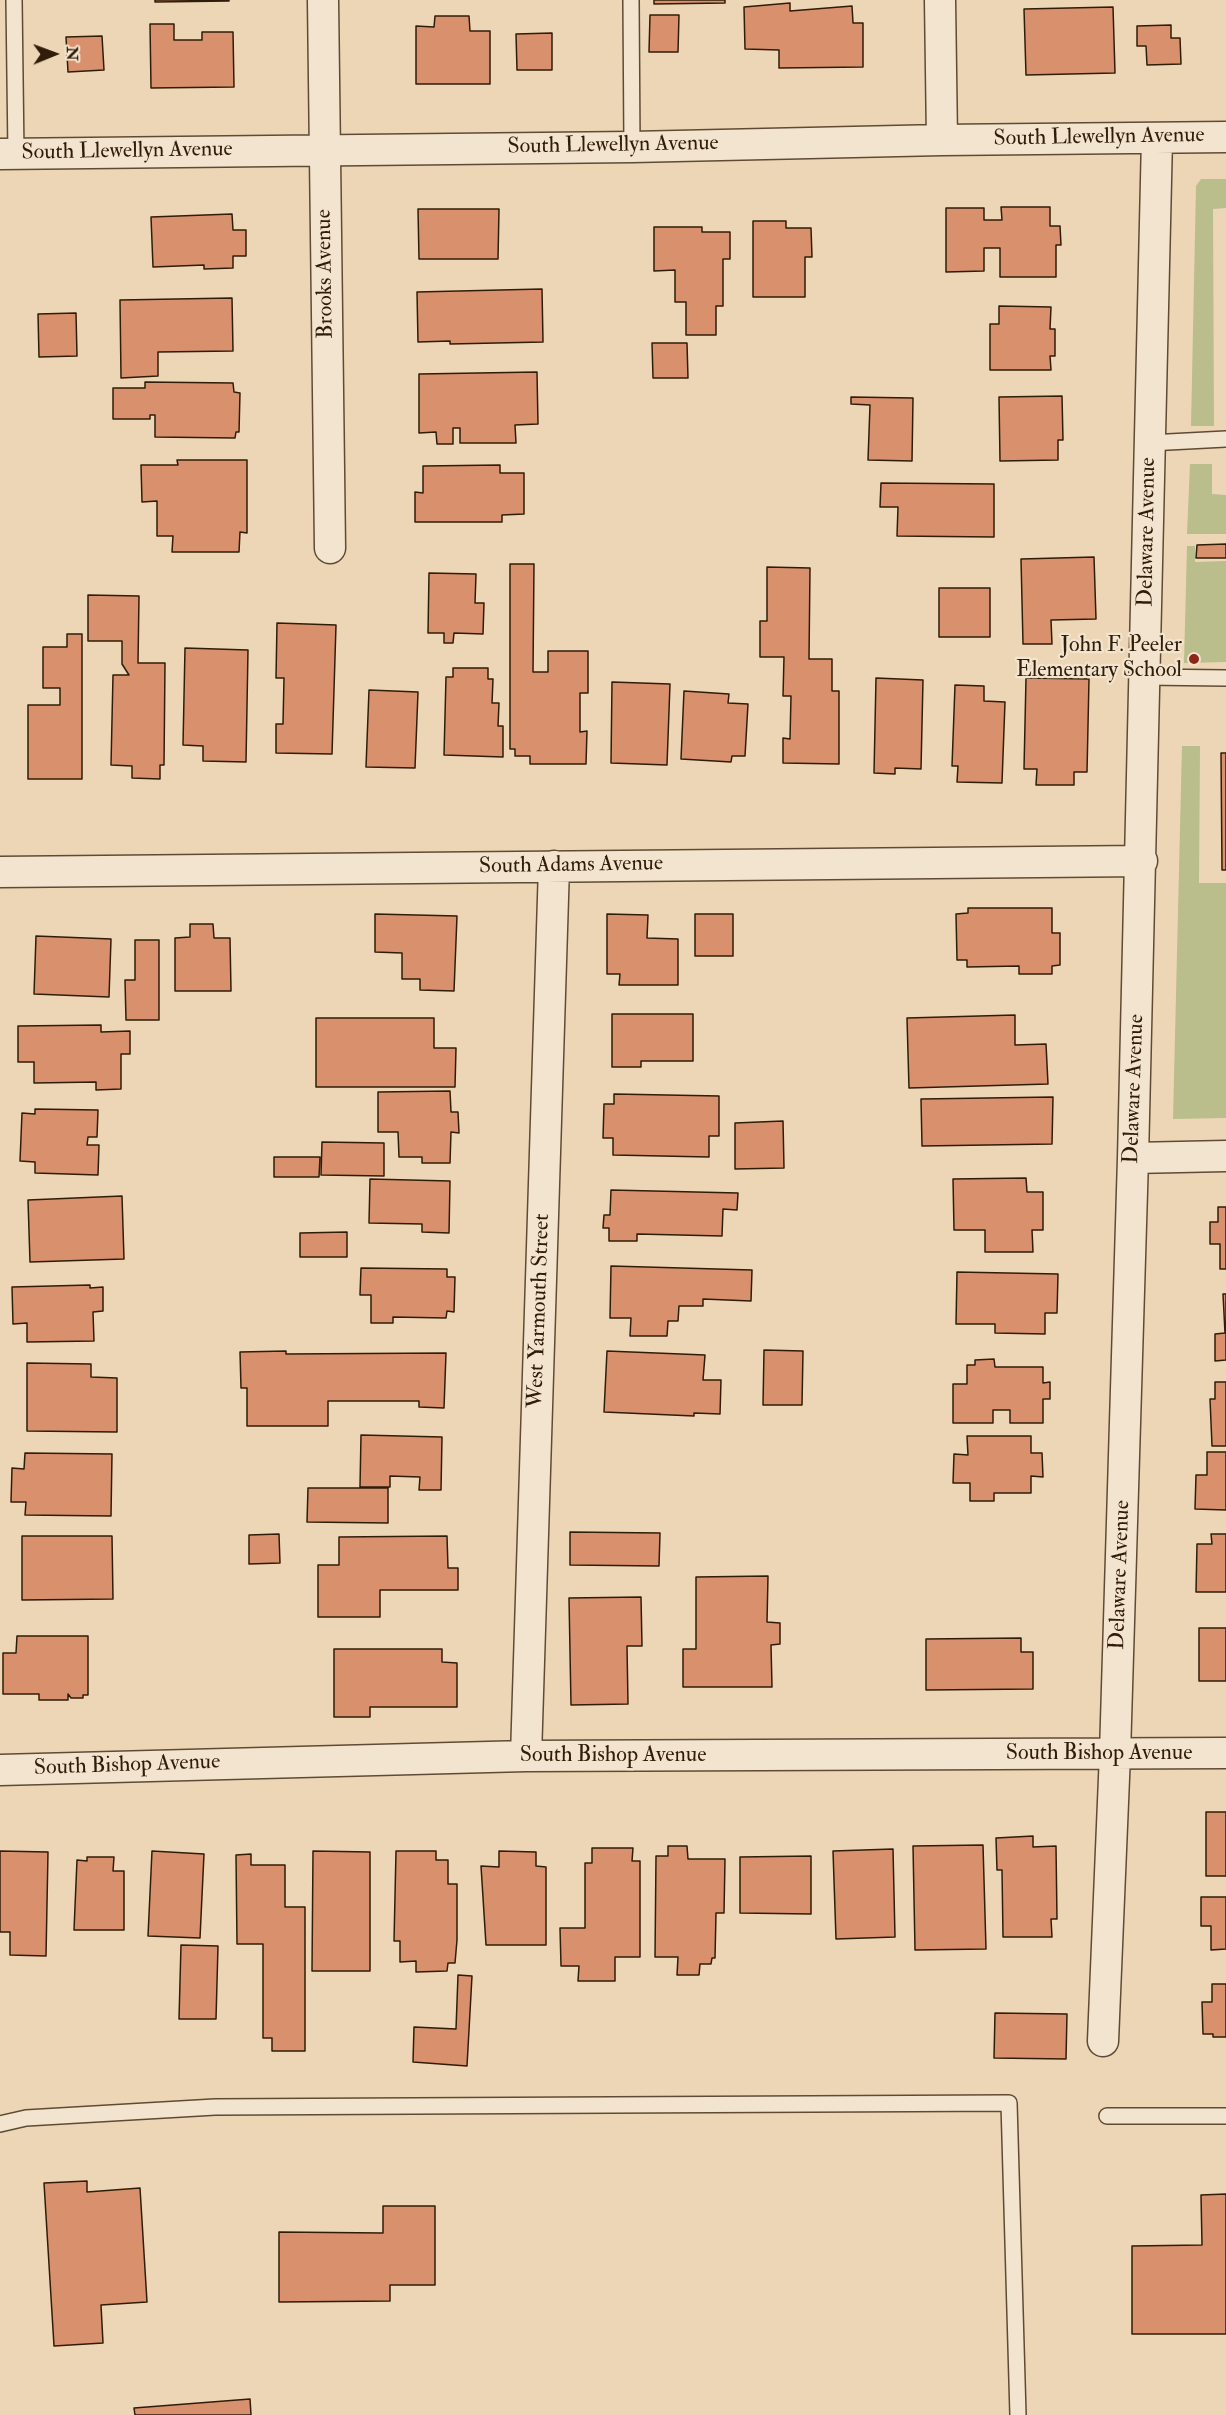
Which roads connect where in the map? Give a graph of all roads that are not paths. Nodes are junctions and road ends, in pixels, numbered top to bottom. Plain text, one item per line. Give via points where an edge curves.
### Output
1 (14, 0) edge
2 (322, 0) edge
3 (631, 0) edge
4 (940, 0) edge
5 (1226, 137) edge
6 (1157, 138) junction
7 (942, 140) junction
8 (632, 147) junction
9 (324, 149) junction
10 (8, 154) edge
11 (1226, 439) edge
12 (1149, 443) junction
13 (330, 548) dead end
14 (1145, 677) junction
15 (1226, 678) edge
16 (1142, 861) junction
17 (554, 866) junction
18 (0, 872) edge
19 (1226, 1156) edge
20 (1133, 1158) junction
21 (1226, 1752) edge
22 (1115, 1754) junction
23 (526, 1756) junction
24 (0, 1770) edge
25 (1103, 2041) dead end
26 (1107, 2116) dead end
27 (1226, 2116) edge
28 (0, 2124) edge
29 (1018, 2415) edge

1 - 10 lane
2 - 9 street, Brooks Avenue
3 - 8 lane
4 - 7 street
5 - 6 street, South Llewellyn Avenue
6 - 7 street, South Llewellyn Avenue
6 - 12 street, Delaware Avenue
7 - 8 street, South Llewellyn Avenue
8 - 9 street, South Llewellyn Avenue
9 - 10 street, South Llewellyn Avenue
9 - 13 street, Brooks Avenue
11 - 12 lane
12 - 14 street, Delaware Avenue
14 - 15 lane
14 - 16 street, Delaware Avenue
16 - 17 street, South Adams Avenue
16 - 20 street, Delaware Avenue
17 - 18 street, South Adams Avenue
17 - 23 street, West Yarmouth Street
19 - 20 street
20 - 22 street, Delaware Avenue
21 - 22 street, South Bishop Avenue
22 - 23 street, South Bishop Avenue
22 - 25 street, Delaware Avenue
23 - 24 street, South Bishop Avenue
26 - 27 lane
28 - 29 lane via 26,2118 215,2107 1009,2103

